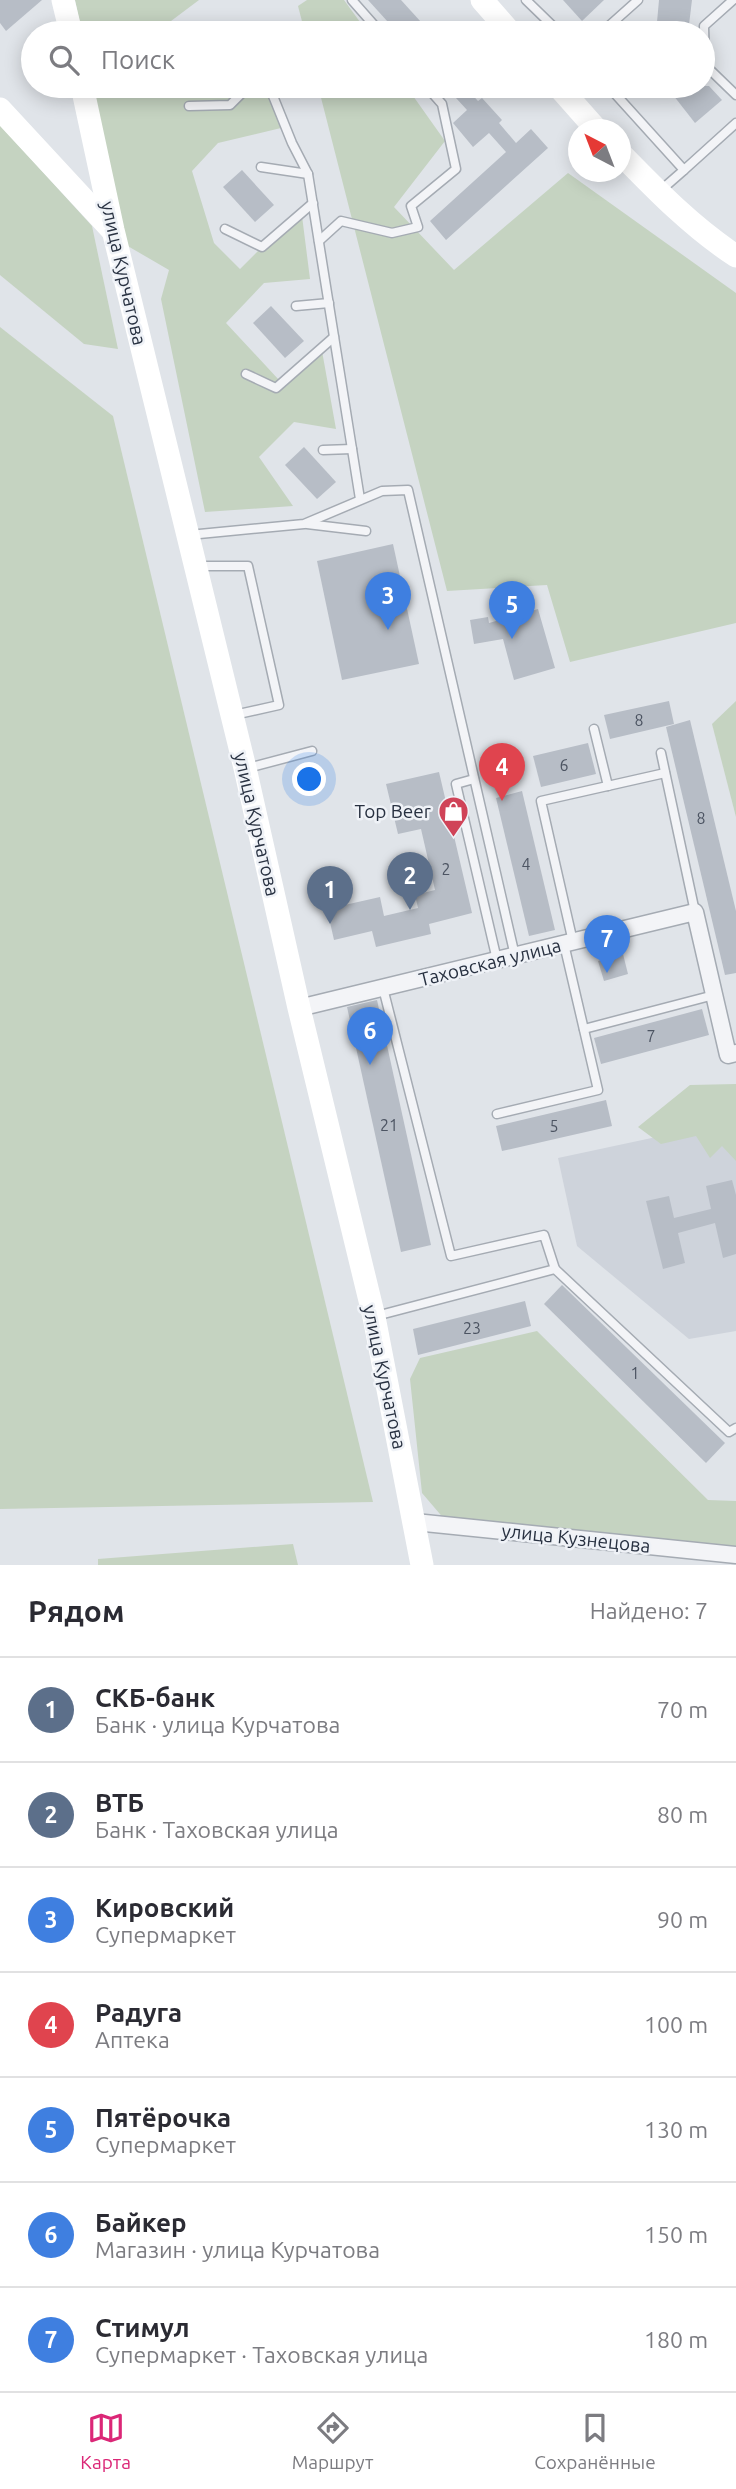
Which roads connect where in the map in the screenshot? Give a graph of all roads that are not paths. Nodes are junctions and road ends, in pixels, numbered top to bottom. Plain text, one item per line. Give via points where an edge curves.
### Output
1 (64, 0) edge
2 (352, 0) edge
3 (482, 0) edge
4 (526, 0) edge
5 (638, 0) edge
6 (733, 0) edge
7 (68, 21) edge
8 (370, 21) edge
9 (500, 21) edge
10 (548, 21) edge
11 (614, 21) edge
12 (710, 21) edge
13 (715, 75) edge
14 (736, 95) edge
15 (85, 98) edge
16 (237, 98) edge
17 (274, 98) edge
18 (437, 98) edge
19 (569, 98) edge
20 (619, 98) edge
21 (189, 106) dead end
22 (0, 109) edge
23 (587, 119) edge
24 (736, 123) edge
25 (631, 163) edge
26 (261, 167) dead end
27 (684, 170) junction
28 (308, 174) junction
29 (659, 192) junction
30 (313, 203) junction
31 (225, 229) dead end
32 (113, 230) junction
33 (319, 241) junction
34 (736, 256) edge
35 (329, 303) junction
36 (296, 306) dead end
37 (334, 337) junction
38 (246, 374) dead end
39 (352, 449) junction
40 (323, 450) dead end
41 (360, 499) junction
42 (304, 524) junction
43 (366, 531) dead end
44 (188, 535) junction
45 (195, 566) junction
46 (231, 716) junction
47 (594, 729) dead end
48 (312, 751) dead end
49 (661, 753) dead end
50 (245, 768) junction
51 (665, 773) junction
52 (474, 779) junction
53 (608, 786) junction
54 (695, 912) junction
55 (569, 943) junction
56 (515, 956) junction
57 (498, 960) junction
58 (383, 988) junction
59 (714, 995) junction
60 (299, 1008) junction
61 (584, 1029) junction
62 (736, 1053) edge
63 (497, 1114) dead end
64 (555, 1269) junction
65 (374, 1317) junction
66 (736, 1428) edge
67 (415, 1522) junction
68 (736, 1555) edge
69 (422, 1565) edge

1 - 7 main road
2 - 8 lane
3 - 9 main road
4 - 10 lane
5 - 11 lane
6 - 12 lane
13 - 14 lane
15 - 32 main road, улица Курчатова
16 - 21 lane via 230,105
17 - 28 lane
18 - 33 lane via 442,104 456,169 411,206 418,227 392,233 341,221
19 - 23 main road
20 - 27 lane
22 - 32 main road
24 - 27 lane
25 - 29 main road
26 - 28 lane
27 - 29 lane
28 - 30 lane
29 - 34 main road via 711,240
30 - 31 lane via 262,247
30 - 33 lane
32 - 44 main road, улица Курчатова
33 - 35 lane
35 - 36 lane
35 - 37 lane
37 - 38 lane via 276,388
37 - 39 lane
39 - 40 lane
39 - 41 lane
41 - 42 lane
41 - 52 lane via 382,491 408,491
42 - 43 lane
42 - 44 lane
44 - 45 main road, улица Курчатова
45 - 46 main road, улица Курчатова
45 - 46 lane via 248,566 279,705
46 - 50 main road, улица Курчатова
47 - 53 lane
48 - 50 lane
49 - 51 lane
50 - 60 main road, улица Курчатова
51 - 53 lane
51 - 54 lane
52 - 56 lane
52 - 57 lane via 456,784
53 - 55 lane via 541,801
54 - 55 street, Таховская улица
54 - 59 street
55 - 56 street, Таховская улица
55 - 61 lane
56 - 57 street, Таховская улица
57 - 58 street, Таховская улица
58 - 60 street, Таховская улица
58 - 64 lane via 451,1256 544,1235
59 - 61 lane
59 - 62 street via 728,1055
60 - 65 main road, улица Курчатова
61 - 63 lane via 598,1090
64 - 65 lane
64 - 66 lane via 729,1432
65 - 67 main road, улица Курчатова
67 - 68 street, улица Кузнецова
67 - 69 main road, улица Курчатова

